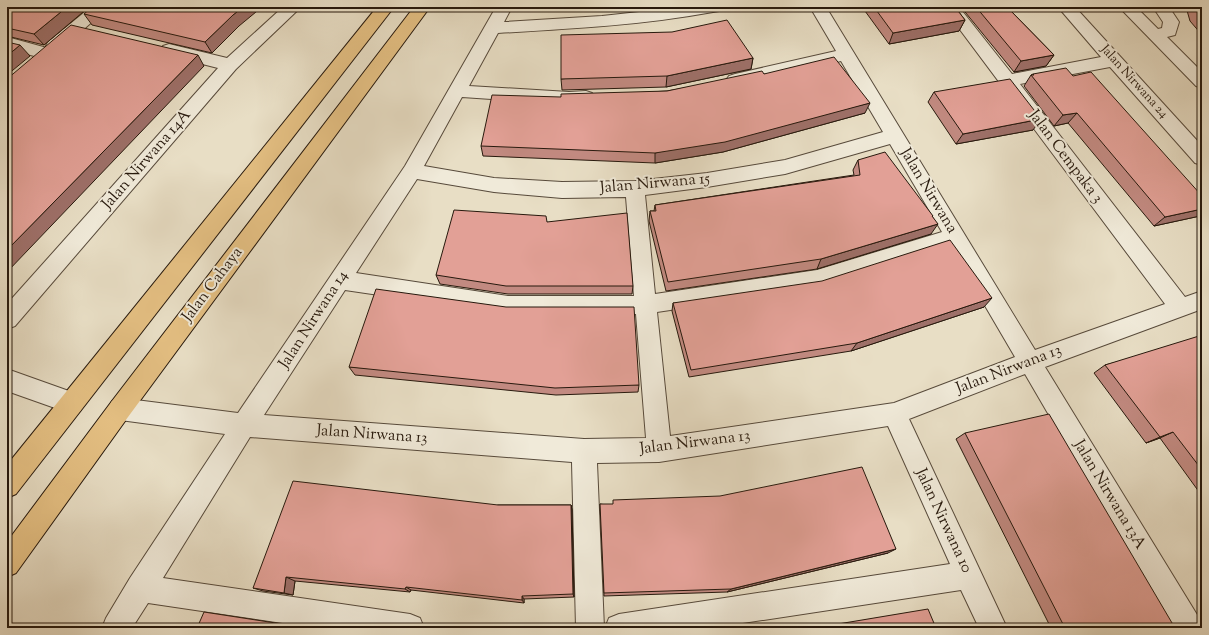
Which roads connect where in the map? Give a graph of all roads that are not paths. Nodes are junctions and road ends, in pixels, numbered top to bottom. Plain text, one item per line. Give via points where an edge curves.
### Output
1 (101, 7) edge
2 (293, 7) edge
3 (386, 7) edge
4 (422, 7) edge
5 (504, 7) edge
6 (713, 7) edge
7 (951, 7) edge
8 (1066, 7) edge
9 (1127, 7) edge
10 (1161, 7) edge
11 (822, 14) edge
12 (76, 28) junction
13 (491, 28) junction
14 (99, 33) edge
15 (1155, 35) junction
16 (7, 43) edge
17 (153, 46) edge
18 (46, 53) junction
19 (846, 54) junction
20 (1115, 60) junction
21 (230, 65) junction
22 (30, 68) edge
23 (1007, 81) junction
24 (1202, 82) edge
25 (717, 83) edge
26 (457, 91) junction
27 (599, 96) edge
28 (895, 136) junction
29 (1202, 158) edge
30 (412, 171) junction
31 (635, 189) junction
32 (955, 236) junction
33 (340, 280) junction
34 (1202, 300) edge
35 (645, 305) junction
36 (1180, 307) junction
37 (7, 319) edge
38 (1030, 362) junction
39 (7, 380) edge
40 (72, 403) junction
41 (120, 409) junction
42 (894, 414) junction
43 (244, 425) junction
44 (659, 450) junction
45 (584, 451) junction
46 (7, 485) edge
47 (7, 564) edge
48 (968, 575) junction
49 (140, 588) junction
50 (116, 628) edge
51 (410, 628) edge
52 (590, 628) edge
53 (619, 628) edge
54 (993, 628) edge
55 (1188, 628) edge

1 - 12 street
2 - 21 street, Jalan Nirwana 14A
3 - 40 main road
4 - 41 main road, Jalan Cahaya
5 - 13 street, Jalan Nirwana 14
6 - 13 street via 673,15 619,21
7 - 23 street, Jalan Cempaka 3
8 - 20 street, Jalan Nirwana 24
9 - 15 street
10 - 15 street via 1171,22 1170,31
11 - 19 street, Jalan Nirwana
12 - 14 street
12 - 18 street
13 - 26 street, Jalan Nirwana 14
15 - 24 street
16 - 18 street
17 - 21 street
18 - 22 street
19 - 25 street
19 - 28 street, Jalan Nirwana
20 - 23 street
20 - 29 street, Jalan Nirwana 24
21 - 37 street, Jalan Nirwana 14A
23 - 36 street, Jalan Cempaka 3
26 - 27 street via 569,98
26 - 30 street, Jalan Nirwana 14
28 - 31 street, Jalan Nirwana 15 via 785,166 707,180
28 - 32 street, Jalan Nirwana
30 - 31 street, Jalan Nirwana 15 via 494,185 562,190
30 - 33 street, Jalan Nirwana 14
31 - 35 street
32 - 35 street via 817,279
32 - 38 street, Jalan Nirwana
33 - 35 street via 508,305
33 - 43 street, Jalan Nirwana 14
34 - 36 street, Jalan Nirwana 13
35 - 44 street
36 - 38 street, Jalan Nirwana 13
38 - 42 street, Jalan Nirwana 13
38 - 55 street, Jalan Nirwana 13A
39 - 40 street
40 - 46 main road
41 - 43 street, Jalan Nirwana 13
41 - 47 main road, Jalan Cahaya
42 - 44 street, Jalan Nirwana 13
42 - 48 street, Jalan Nirwana 10
43 - 45 street, Jalan Nirwana 13
43 - 49 street, Jalan Nirwana 14
44 - 45 street, Jalan Nirwana 13
45 - 52 street
48 - 53 street
48 - 54 street, Jalan Nirwana 10
49 - 50 street, Jalan Nirwana 14
49 - 51 street

